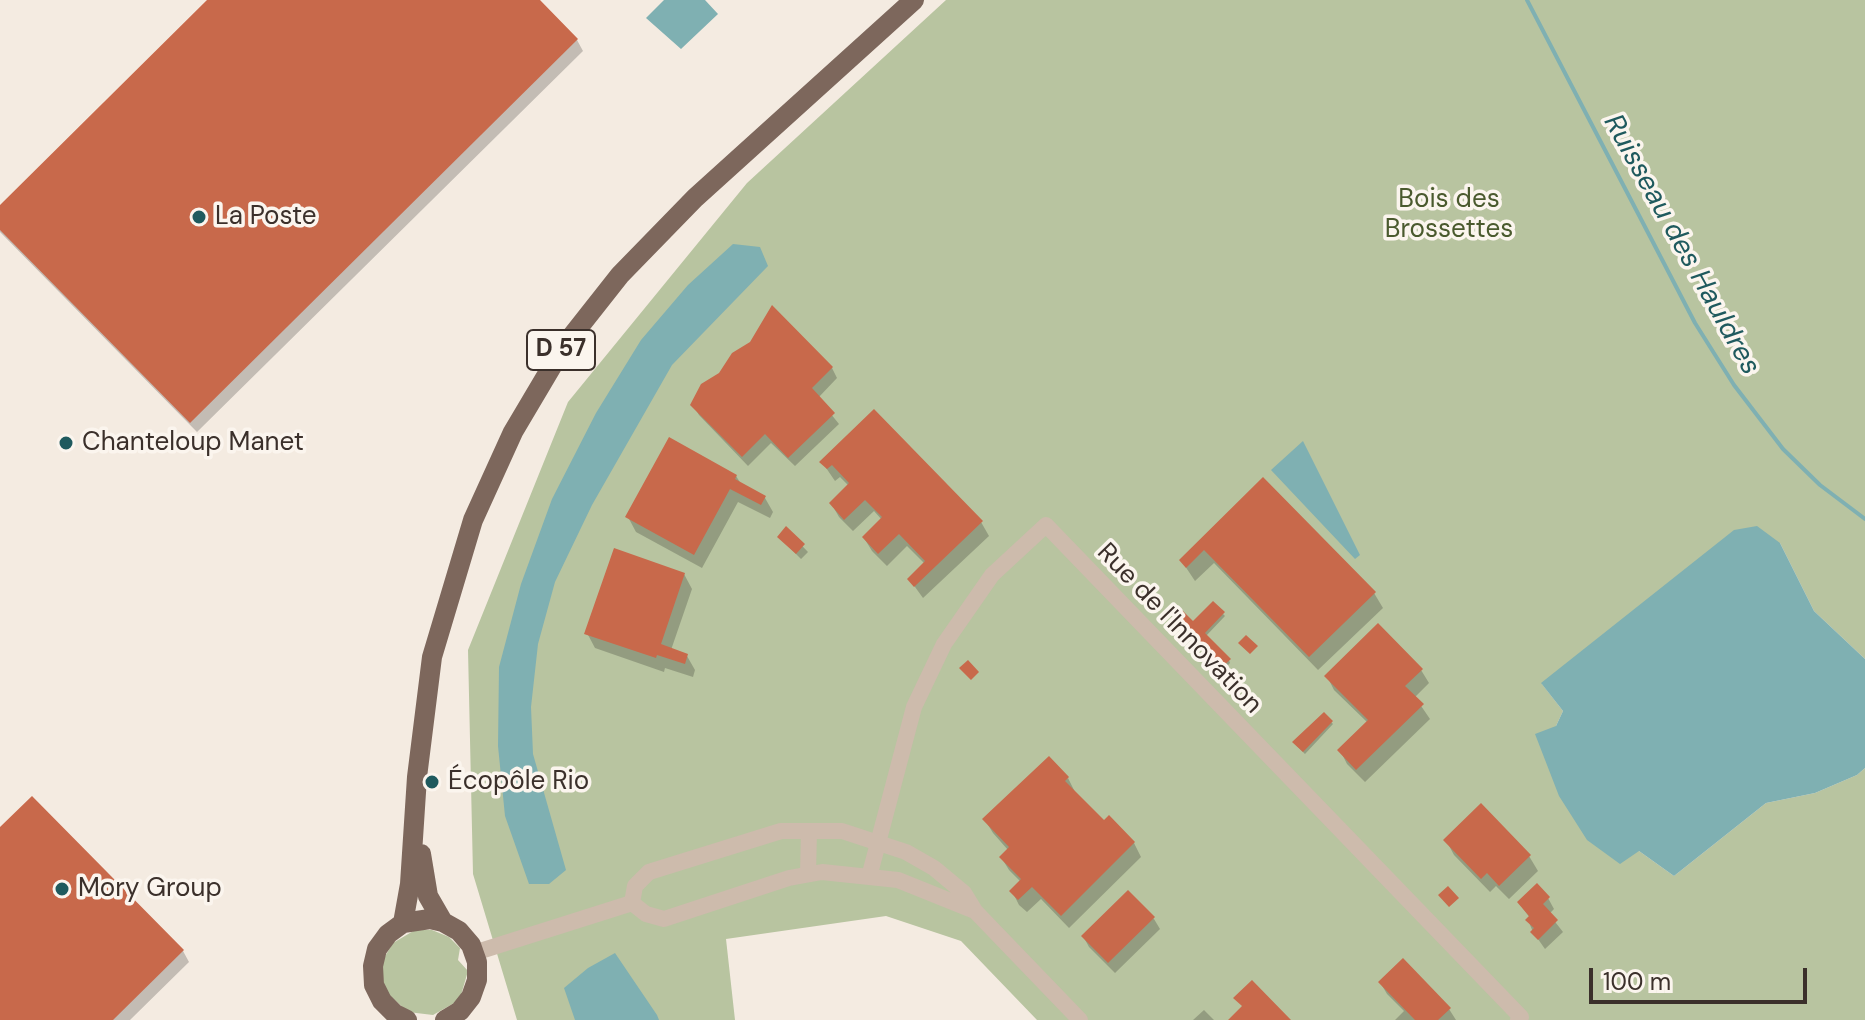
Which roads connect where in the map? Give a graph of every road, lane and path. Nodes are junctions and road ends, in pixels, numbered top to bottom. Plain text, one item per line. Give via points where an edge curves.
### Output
1 (914, 0) edge
2 (416, 819) junction
3 (809, 831) junction
4 (880, 835) junction
5 (808, 874) junction
6 (869, 877) junction
7 (632, 903) junction
8 (975, 911) junction
9 (443, 922) junction
10 (403, 923) junction
11 (474, 953) junction
12 (455, 1017) edge
13 (407, 1020) edge
14 (1080, 1020) edge
15 (1518, 1020) edge

1 - 2 main road, D 57 via 695,198 620,275 564,346 513,432 473,520 452,585 424,707
2 - 9 main road, D 57 via 424,881
2 - 10 main road, D 57
3 - 4 street
3 - 5 street
3 - 7 street via 781,831 649,872 635,886
4 - 6 street
4 - 8 street via 934,868 964,893
4 - 15 street, Rue de l'Innovation via 914,707 944,644 992,575 1046,525 1521,1017
5 - 6 street
5 - 7 street via 664,919
6 - 8 street via 898,880
7 - 11 street
8 - 14 street
9 - 10 main road
9 - 11 main road via 459,931
10 - 13 main road via 377,949 373,966 382,1001
11 - 12 main road via 477,980

